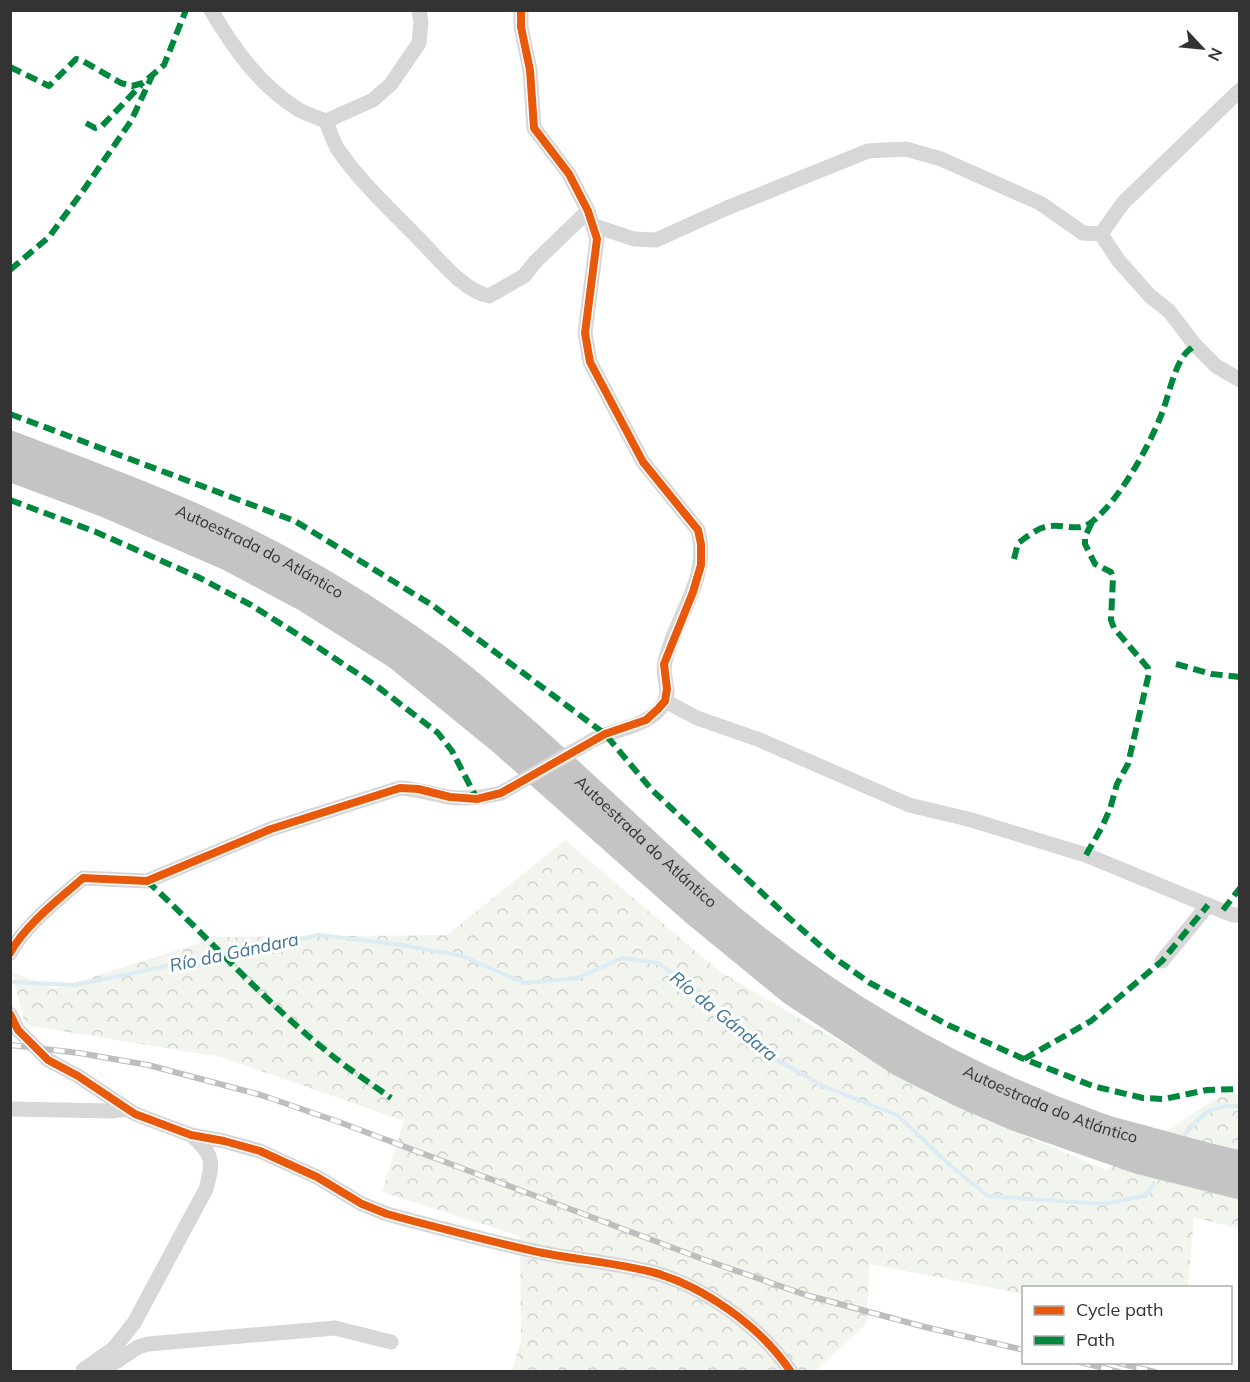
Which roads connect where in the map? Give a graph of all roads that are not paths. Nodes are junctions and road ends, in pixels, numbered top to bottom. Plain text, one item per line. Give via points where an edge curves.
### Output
1 (211, 10) edge
2 (419, 10) edge
3 (520, 10) edge
4 (1239, 90) edge
5 (326, 121) junction
6 (588, 211) junction
7 (595, 226) junction
8 (1101, 234) junction
9 (1239, 380) edge
10 (10, 444) edge
11 (10, 468) edge
12 (665, 701) junction
13 (1208, 905) junction
14 (1239, 915) edge
15 (10, 953) edge
16 (1162, 961) dead end
17 (10, 1014) edge
18 (10, 1109) edge
19 (126, 1109) junction
20 (191, 1135) junction
21 (1239, 1164) edge
22 (1239, 1186) edge
23 (391, 1342) dead end
24 (84, 1370) edge
25 (791, 1371) edge

1 - 5 street via 255,75 297,109
2 - 5 street via 418,43 392,84 373,100
3 - 6 street via 534,128 569,174
4 - 8 street via 1123,203
5 - 6 street via 337,148 382,204 480,295 496,294 524,276
6 - 7 street
7 - 8 street via 634,239 656,240 868,151 906,149 941,159 1040,202 1083,233
7 - 12 street via 597,239 585,333 590,362 643,462 698,530 701,543 693,592 664,664
8 - 9 street via 1118,260 1150,296 1169,310 1195,345 1216,366
10 - 21 highway, Autoestrada do Atlántico via 227,531 323,581 380,618 478,690 704,895 843,1002 1000,1086 1095,1125
11 - 22 highway, Autoestrada do Atlántico via 228,557 305,598 397,656 792,992 900,1063 1017,1118 1140,1161
12 - 13 street via 697,718 760,740 909,805 1086,855
12 - 15 street, bridge via 646,720 593,740 501,793 477,799 400,788 271,829 147,881 83,878
13 - 14 street
13 - 16 street
17 - 19 street via 18,1030 48,1060
18 - 19 street
19 - 20 street
20 - 24 street via 211,1158 206,1189 134,1323 114,1348
20 - 25 street via 260,1151 387,1214 544,1253 665,1277 703,1294 750,1325
23 - 24 street via 335,1328 273,1332 148,1344 102,1371

